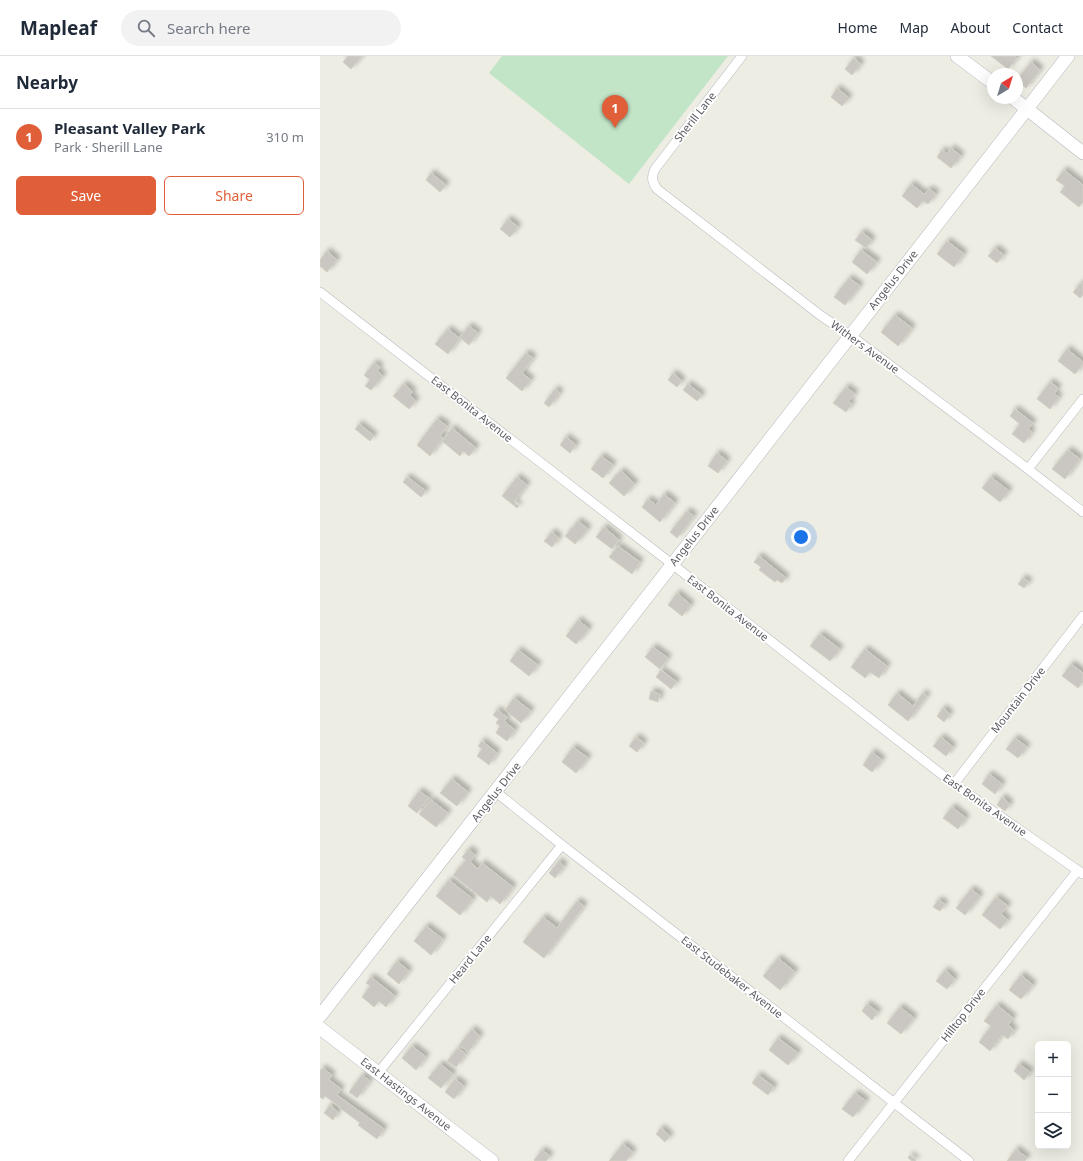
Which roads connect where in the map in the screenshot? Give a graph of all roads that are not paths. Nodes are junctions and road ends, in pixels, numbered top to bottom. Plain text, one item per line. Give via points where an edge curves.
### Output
1 (742, 56) edge
2 (957, 56) edge
3 (1068, 56) edge
4 (987, 78) edge
5 (1021, 104) edge
6 (1027, 109) junction
7 (1083, 153) edge
8 (652, 179) joint
9 (320, 292) edge
10 (850, 335) junction
11 (1083, 399) edge
12 (1028, 469) junction
13 (1083, 512) edge
14 (672, 564) junction
15 (1083, 616) edge
16 (954, 784) junction
17 (496, 792) junction
18 (562, 845) junction
19 (1080, 872) edge
20 (320, 1016) edge
21 (320, 1028) edge
22 (378, 1073) junction
23 (894, 1103) junction
24 (492, 1161) edge
25 (848, 1161) edge
26 (969, 1161) edge

1 - 8 street, Sherill Lane via 655,169
2 - 4 street
3 - 6 street, Angelus Drive
5 - 6 street
6 - 7 street
6 - 10 street, Angelus Drive
8 - 10 street, Withers Avenue via 657,189 820,315
9 - 14 street, East Bonita Avenue
10 - 12 street, Withers Avenue
10 - 14 street, Angelus Drive
11 - 12 street
12 - 13 street, Withers Avenue
14 - 16 street, East Bonita Avenue
14 - 17 street, Angelus Drive
15 - 16 street, Mountain Drive
16 - 19 street, East Bonita Avenue
17 - 18 street, East Studebaker Avenue
17 - 20 street, Angelus Drive
18 - 22 street, Heard Lane
18 - 23 street, East Studebaker Avenue
19 - 23 street, Hilltop Drive
21 - 22 street, East Hastings Avenue
22 - 24 street, East Hastings Avenue
23 - 25 street, Hilltop Drive
23 - 26 street, East Studebaker Avenue

